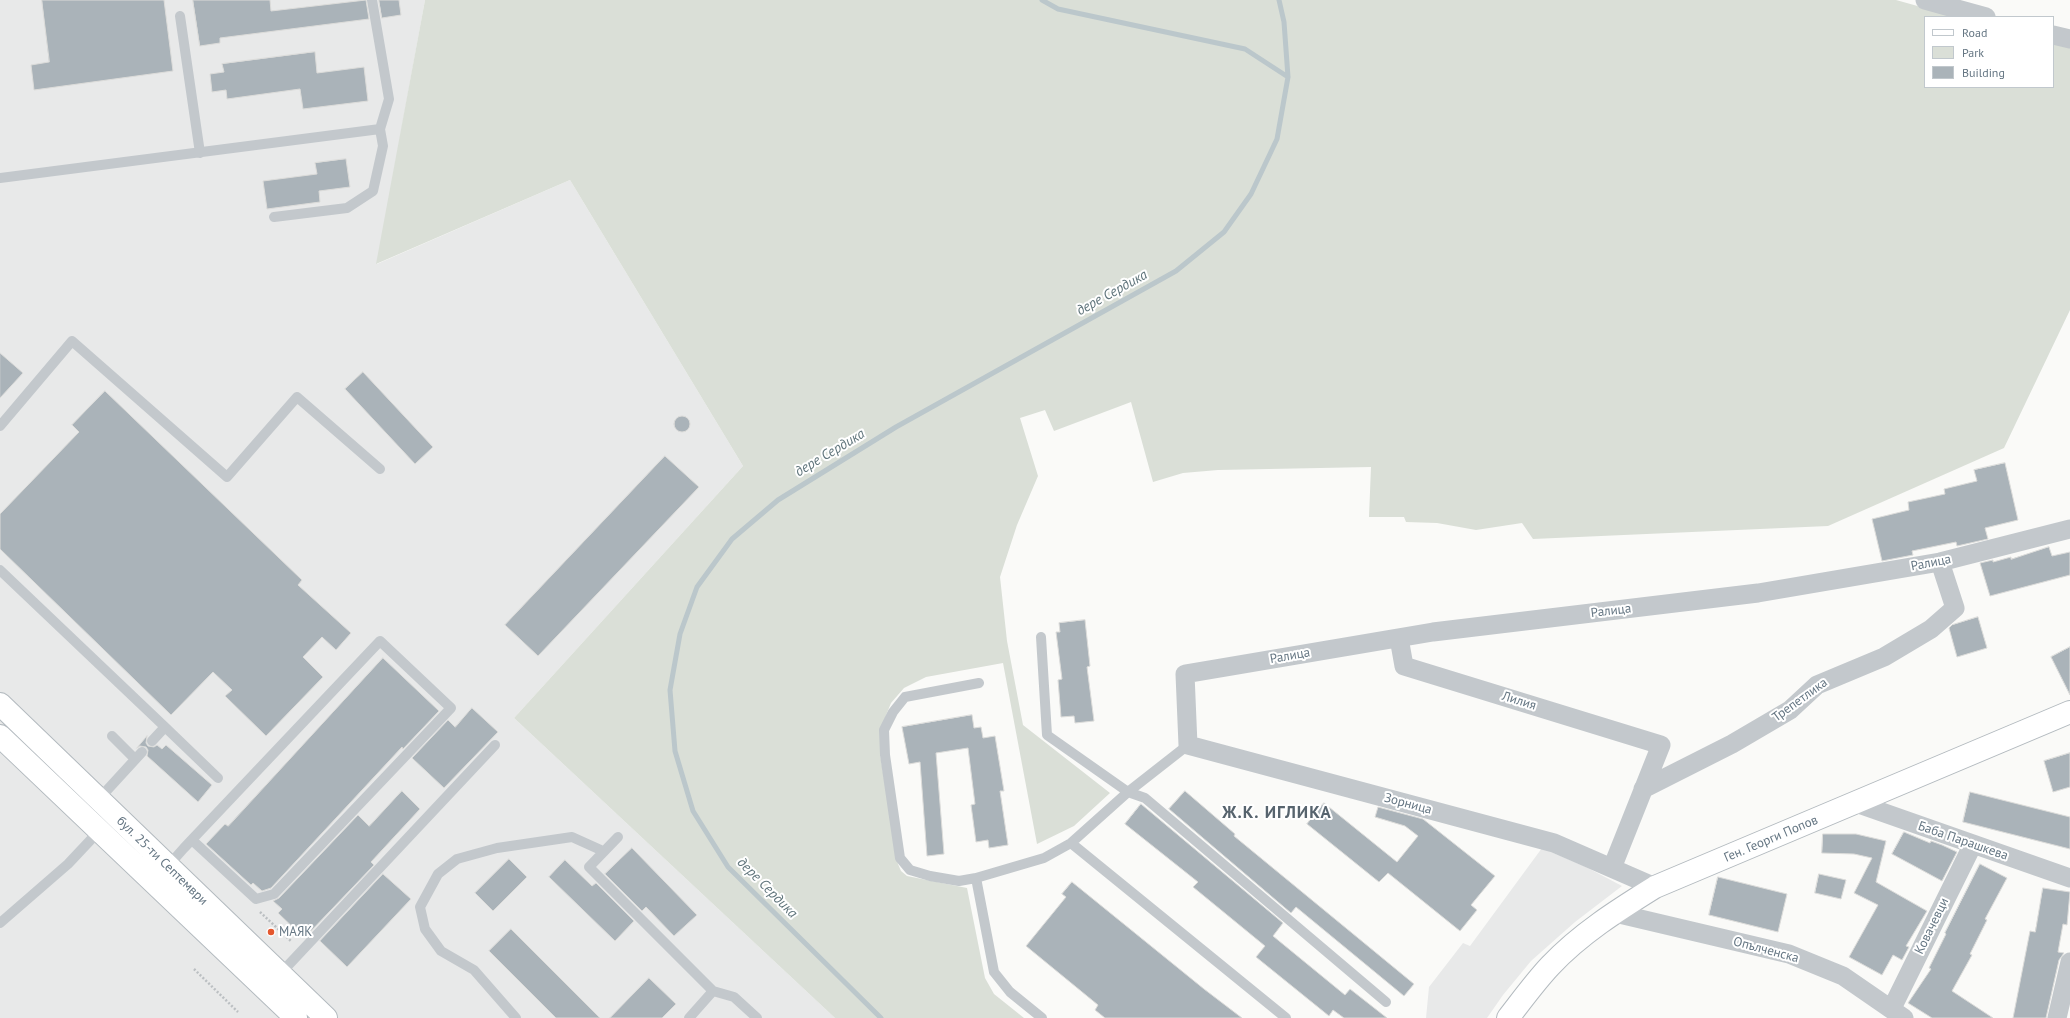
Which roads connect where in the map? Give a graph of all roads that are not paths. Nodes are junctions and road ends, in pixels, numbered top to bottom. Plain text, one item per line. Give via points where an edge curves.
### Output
1 (372, 0) edge
2 (1925, 0) edge
3 (1946, 3) edge
4 (180, 16) dead end
5 (1983, 16) edge
6 (2054, 35) edge
7 (2070, 39) edge
8 (380, 128) junction
9 (200, 153) junction
10 (0, 178) edge
11 (274, 217) dead end
12 (0, 426) edge
13 (380, 469) dead end
14 (2070, 529) edge
15 (1940, 562) junction
16 (0, 570) edge
17 (1041, 637) dead end
18 (1399, 638) junction
19 (980, 683) dead end
20 (0, 704) edge
21 (2070, 712) edge
22 (165, 727) junction
23 (0, 736) edge
24 (112, 736) dead end
25 (152, 740) dead end
26 (1188, 744) junction
27 (495, 745) dead end
28 (218, 778) dead end
29 (1643, 789) junction
30 (1128, 792) junction
31 (98, 800) junction
32 (1856, 803) junction
33 (99, 831) junction
34 (618, 837) dead end
35 (192, 840) junction
36 (1072, 843) junction
37 (1973, 844) junction
38 (603, 851) junction
39 (168, 866) junction
40 (1612, 868) junction
41 (976, 878) junction
42 (2070, 878) edge
43 (1655, 887) junction
44 (1615, 913) junction
45 (0, 923) edge
46 (2070, 962) edge
47 (280, 974) junction
48 (713, 991) junction
49 (1386, 1002) dead end
50 (1898, 1013) edge
51 (296, 1018) edge
52 (326, 1018) edge
53 (516, 1018) edge
54 (689, 1018) edge
55 (757, 1018) edge
56 (1042, 1018) edge
57 (1286, 1018) edge
58 (1508, 1018) edge
59 (2057, 1018) edge

1 - 8 lane via 389,99
2 - 3 street
3 - 5 street
4 - 9 lane
6 - 7 street
8 - 9 lane
8 - 11 lane via 383,146 373,191 347,208
9 - 10 lane
12 - 13 lane via 72,341 227,477 297,397
14 - 15 street, Ралица
15 - 18 street, Ралица via 1758,593
15 - 29 street, Трепетлика via 1954,608 1931,629 1884,657 1817,685 1790,710 1732,744
16 - 22 lane
17 - 30 lane via 1047,736
18 - 26 street, Ралица via 1185,674
18 - 29 street, Лилия via 1404,666 1661,745
19 - 41 lane via 905,697 893,712 884,730 885,755 900,858 910,870 930,876 959,881
20 - 31 main road, бул. 25-ти Септември
21 - 32 main road, Ген. Георги Попов
22 - 25 lane
22 - 28 lane
23 - 33 main road, бул. 25-ти Септември
24 - 31 lane via 139,756
26 - 30 lane
26 - 40 street, Зорница via 1554,843
27 - 47 lane
29 - 40 street
30 - 36 lane
30 - 49 lane via 1145,798
31 - 39 main road, бул. 25-ти Септември
32 - 37 street, Баба Парашкева
32 - 43 main road, Ген. Георги Попов
33 - 45 lane via 68,864
33 - 51 main road, бул. 25-ти Септември
34 - 38 lane
35 - 35 lane via 380,641 451,708 274,894 256,899
35 - 39 lane
36 - 41 lane via 1044,858
36 - 57 lane
37 - 42 street, Баба Парашкева
37 - 50 street, Ковачевци
38 - 48 lane via 590,867
38 - 53 lane via 572,837 497,848 457,860 438,874 420,907 425,929 441,951 474,970
39 - 47 main road, бул. 25-ти Септември
40 - 43 street, Зорница
41 - 56 lane via 994,972 1010,992
43 - 44 main road, Ген. Георги Попов
44 - 50 street, Опълченска via 1789,954 1843,976
44 - 58 main road, Ген. Георги Попов via 1582,937 1551,965
46 - 59 street
47 - 52 main road, бул. 25-ти Септември
48 - 54 lane
48 - 55 lane via 734,997

